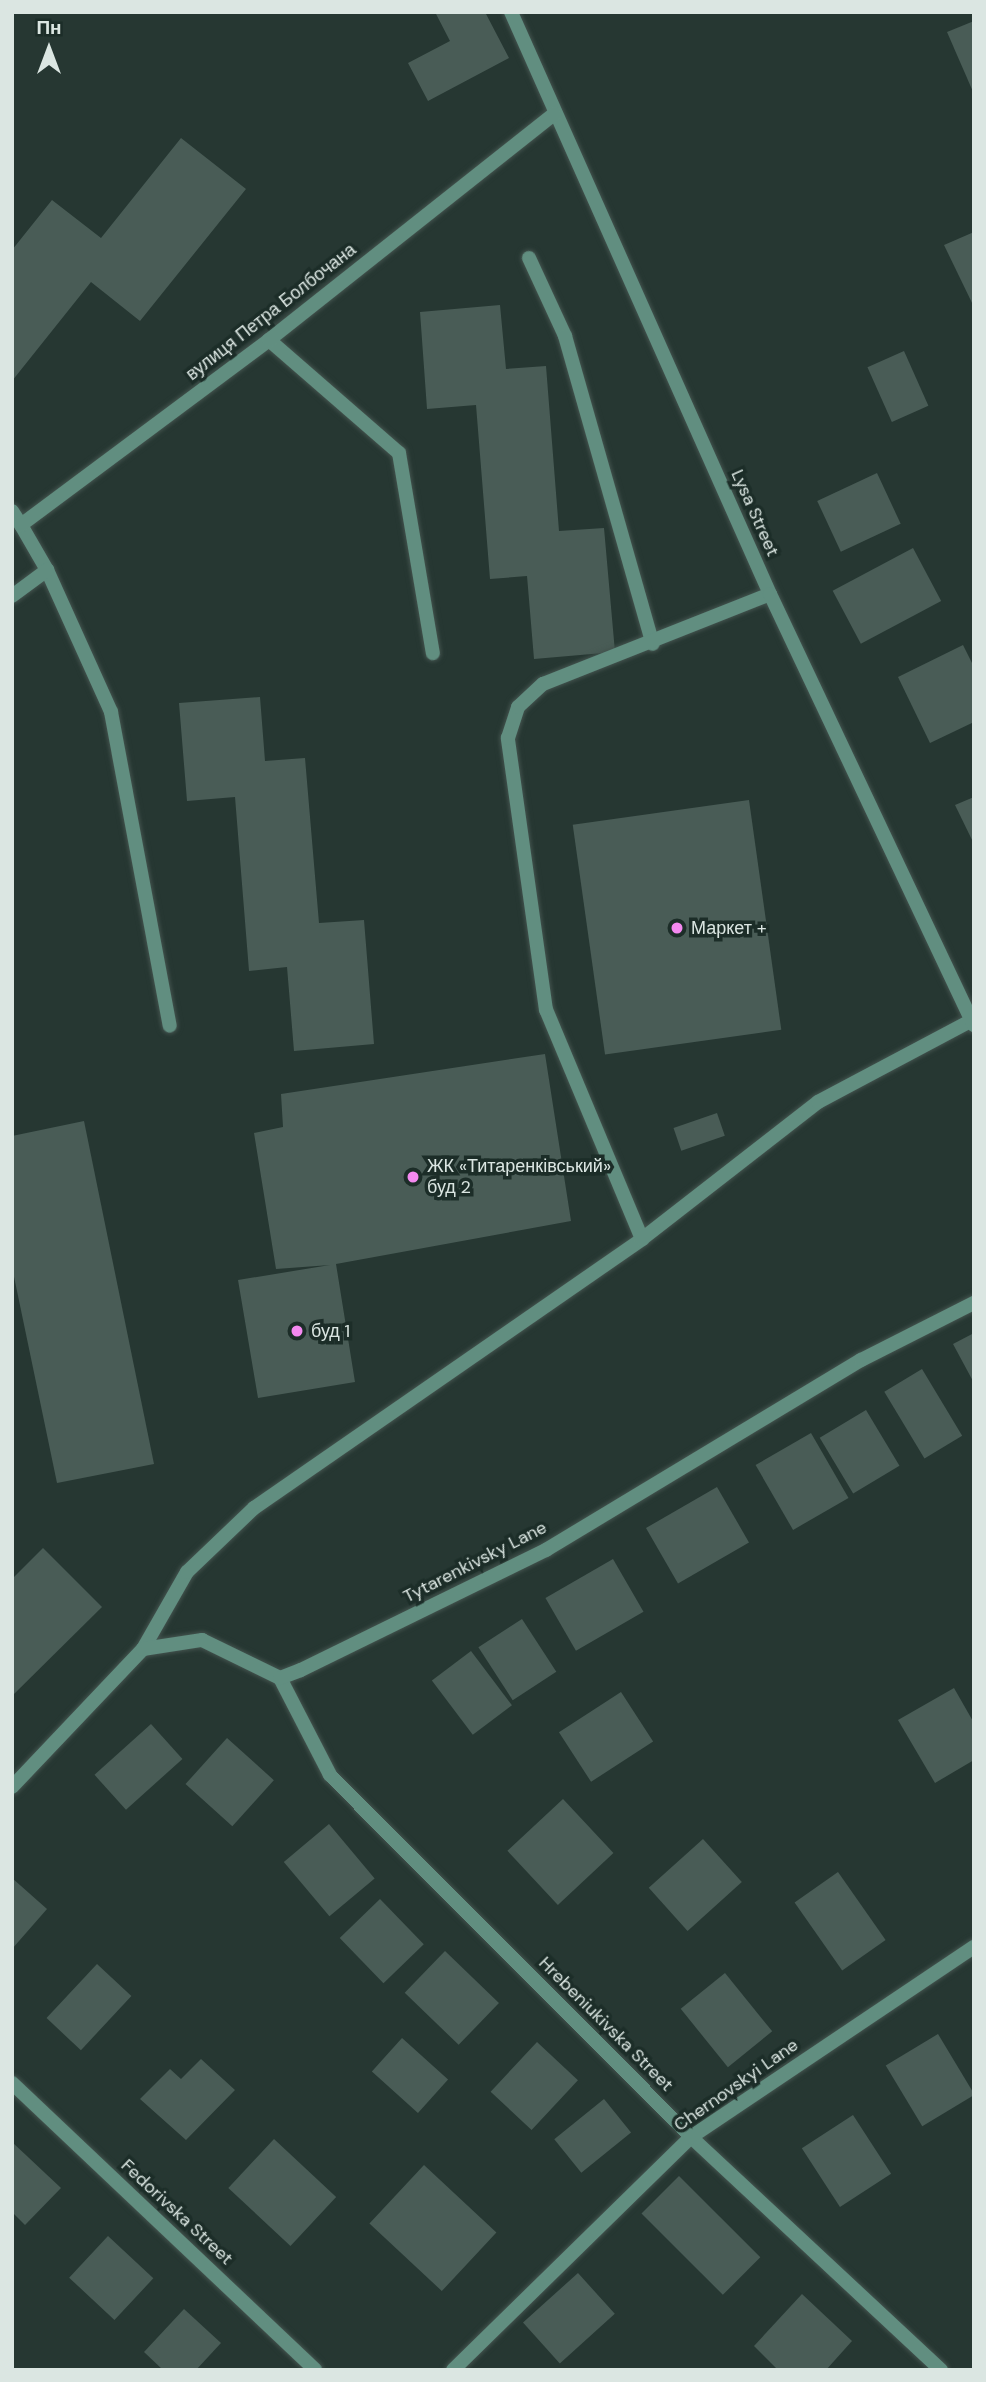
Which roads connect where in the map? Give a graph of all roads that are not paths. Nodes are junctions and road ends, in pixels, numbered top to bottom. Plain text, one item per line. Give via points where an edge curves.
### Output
1 (511, 12) edge
2 (554, 114) junction
3 (529, 258) dead end
4 (269, 340) junction
5 (12, 511) edge
6 (21, 525) junction
7 (47, 569) junction
8 (770, 594) junction
9 (12, 596) edge
10 (653, 644) junction
11 (433, 653) dead end
12 (973, 1022) edge
13 (170, 1027) dead end
14 (642, 1239) junction
15 (974, 1303) edge
16 (142, 1649) junction
17 (280, 1678) junction
18 (12, 1787) edge
19 (974, 1947) edge
20 (12, 2083) edge
21 (691, 2137) junction
22 (315, 2370) edge
23 (453, 2370) edge
24 (941, 2370) edge

1 - 2 street, Lysa Street
2 - 4 street, вулиця Петра Болбочана
2 - 8 street, Lysa Street
3 - 10 street via 565,336
4 - 6 street, вулиця Петра Болбочана
4 - 11 street via 399,453
5 - 6 street
6 - 7 street
7 - 9 street
7 - 13 street via 111,712
8 - 10 street
8 - 12 street, Lysa Street
10 - 14 street via 543,684 518,707 508,738 546,1010
12 - 14 street via 818,1102
14 - 16 street via 254,1508 187,1572
15 - 17 street, Tytarenkivsky Lane via 860,1360 546,1549
16 - 17 street via 202,1640
16 - 18 street
17 - 21 street, Hrebeniukivska Street via 330,1775
19 - 21 street, Chernovskyi Lane
20 - 22 street, Fedorivska Street
21 - 23 street, Chernovskyi Lane
21 - 24 street, Hrebeniukivska Street

